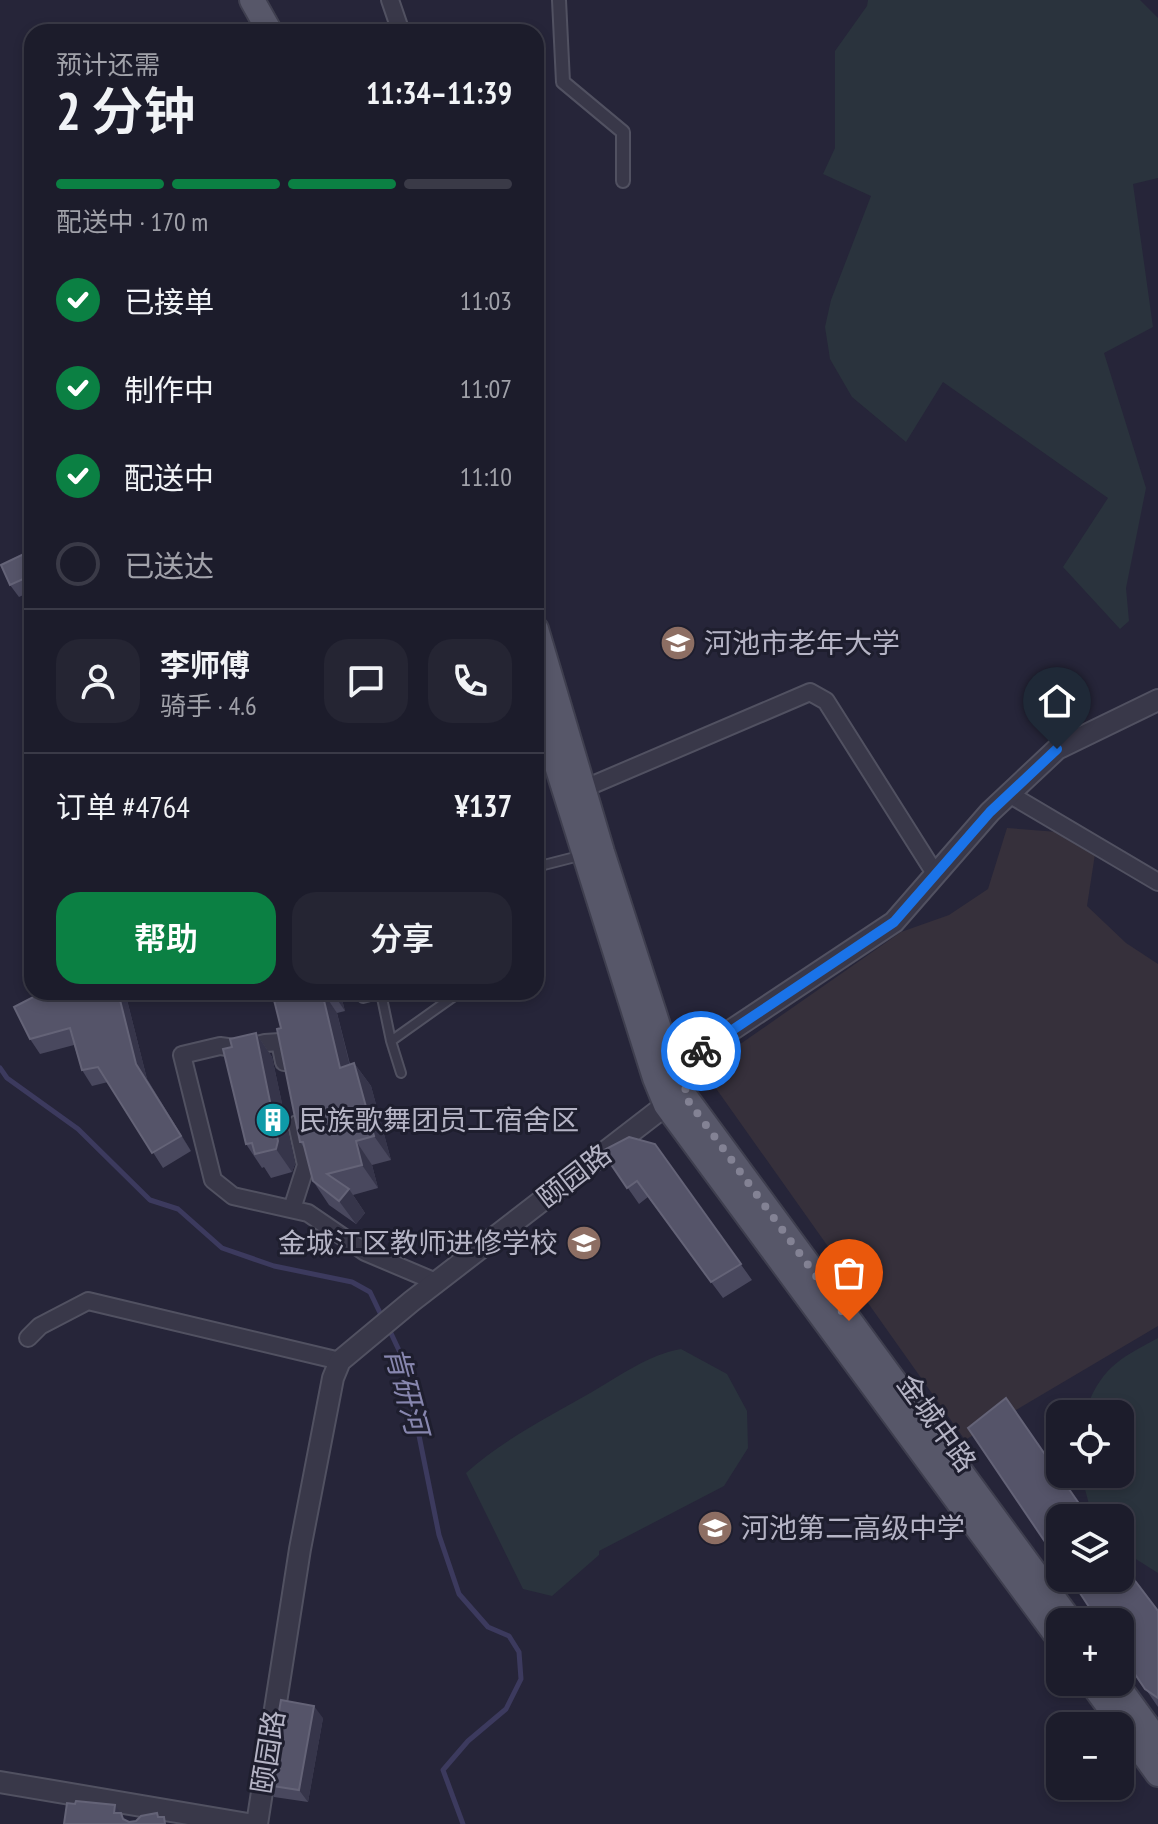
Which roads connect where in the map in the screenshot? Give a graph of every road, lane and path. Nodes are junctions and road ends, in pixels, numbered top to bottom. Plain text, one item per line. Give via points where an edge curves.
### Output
1 (390, 0) edge
2 (559, 0) edge
3 (398, 24) edge
4 (623, 181) dead end
5 (544, 656) edge
6 (1158, 700) edge
7 (544, 721) edge
8 (583, 789) junction
9 (1009, 794) junction
10 (593, 854) junction
11 (544, 865) edge
12 (936, 875) junction
13 (1158, 882) edge
14 (382, 1000) edge
15 (449, 1000) edge
16 (391, 1041) junction
17 (287, 1073) edge
18 (401, 1073) dead end
19 (675, 1100) junction
20 (293, 1104) edge
21 (292, 1209) junction
22 (436, 1282) junction
23 (28, 1338) dead end
24 (340, 1361) junction
25 (1060, 1608) edge
26 (1046, 1620) edge
27 (1101, 1696) edge
28 (1125, 1696) edge
29 (1158, 1741) edge
30 (1158, 1774) edge
31 (0, 1782) edge
32 (141, 1815) edge
33 (248, 1824) edge
34 (257, 1824) edge

1 - 3 street
2 - 4 street via 563,82 623,132
5 - 8 main road
6 - 9 street via 1057,749
7 - 10 main road
8 - 10 main road
8 - 12 street via 810,692 826,701
9 - 12 street
9 - 13 street
10 - 11 lane
10 - 19 main road, 金城中路 via 655,1078
12 - 19 street via 894,922 694,1055
14 - 16 lane
15 - 16 lane
16 - 18 lane
17 - 21 street via 280,1042 182,1055 213,1180 233,1196
19 - 22 street, 颐园路
19 - 25 main road, 金城中路
19 - 26 main road, 金城中路
20 - 21 street via 306,1165
21 - 22 street via 308,1213 365,1252
22 - 24 street, 颐园路
23 - 24 street via 88,1301
24 - 34 street, 颐园路 via 300,1549
27 - 30 main road
28 - 29 main road
31 - 32 street
32 - 33 street

